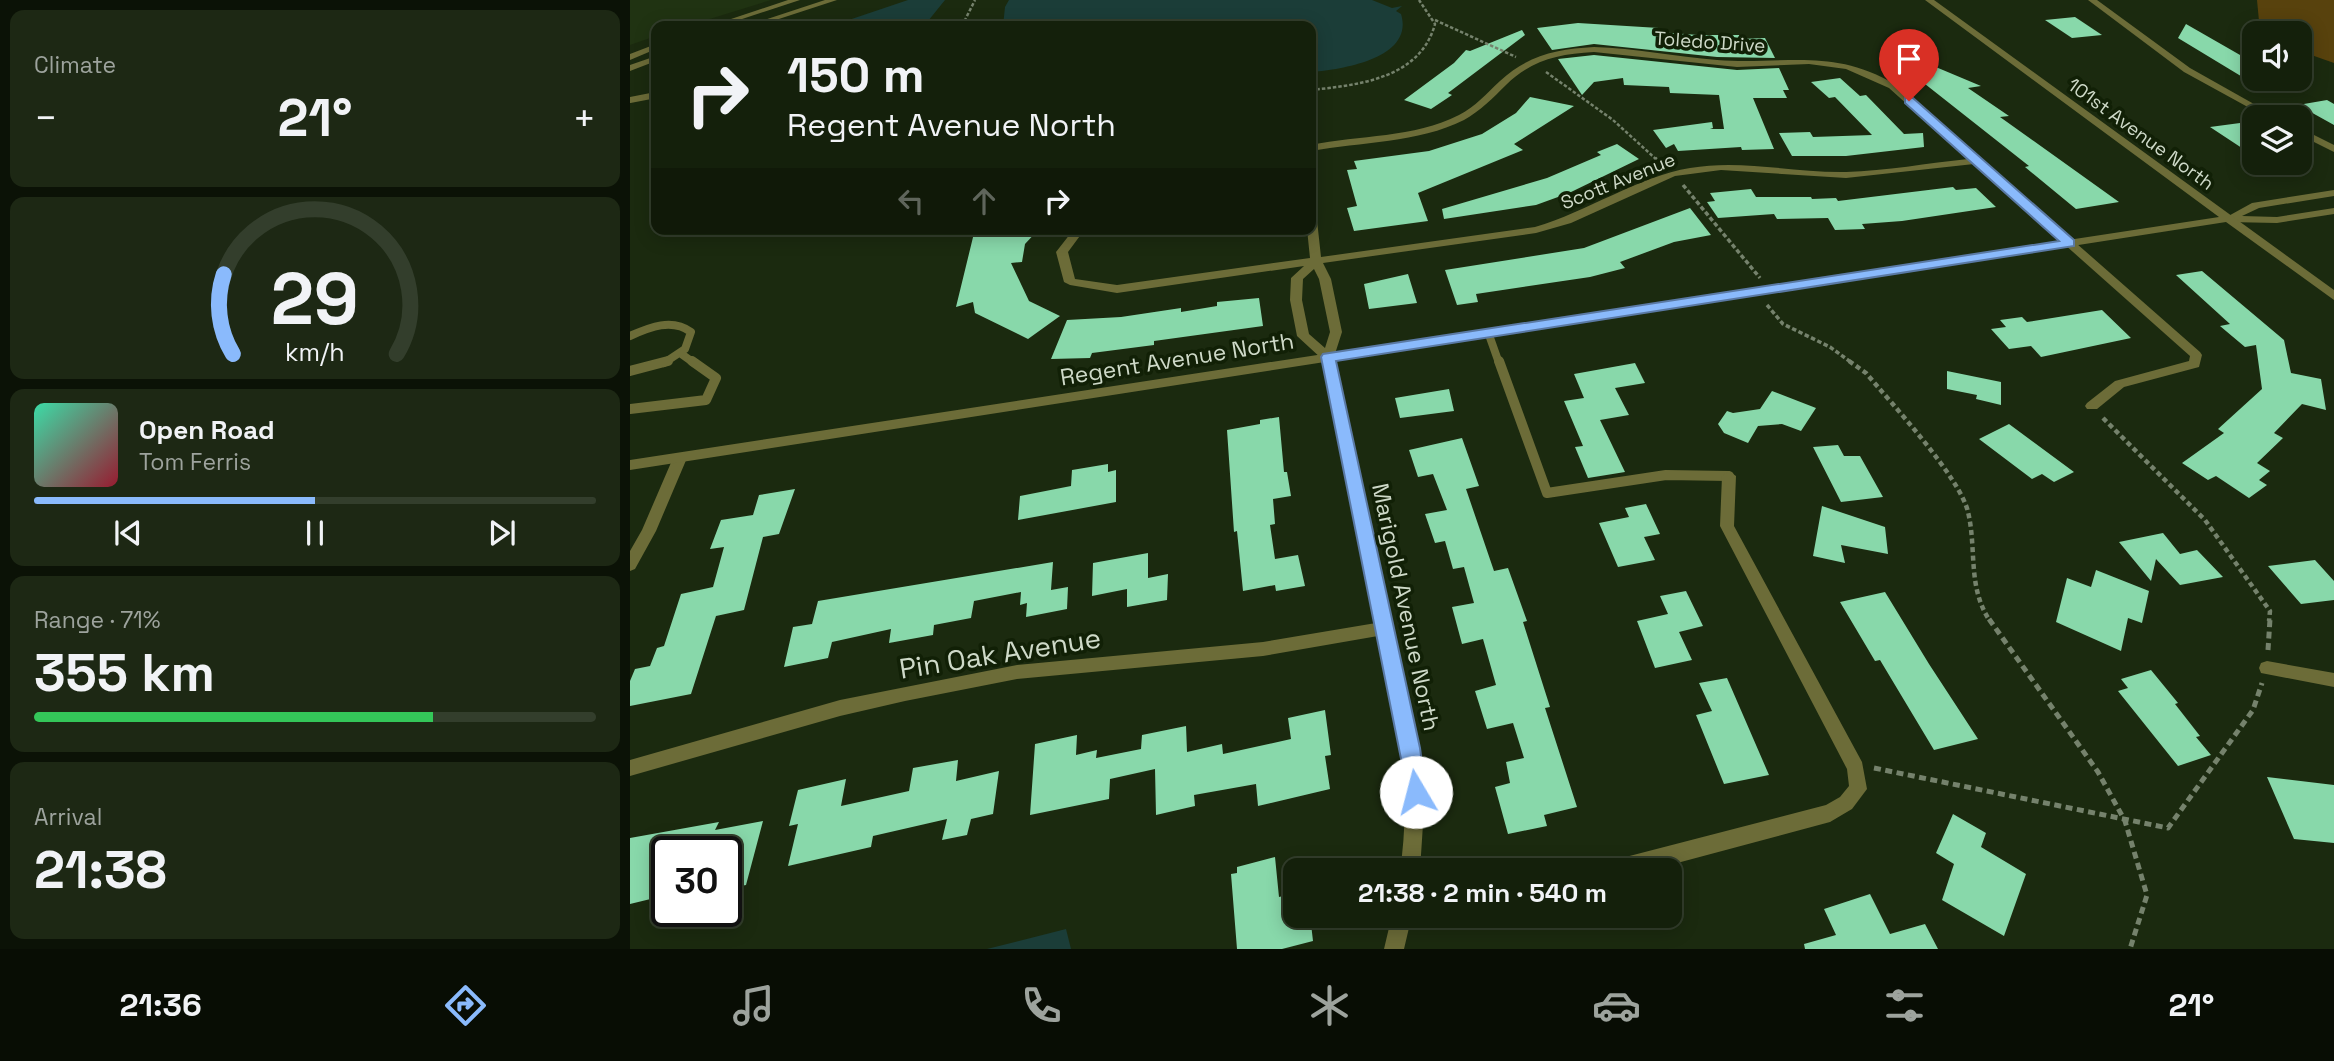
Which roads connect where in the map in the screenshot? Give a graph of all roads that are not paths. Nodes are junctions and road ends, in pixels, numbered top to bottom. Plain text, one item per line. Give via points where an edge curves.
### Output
1 (796, 0) edge
2 (833, 0) edge
3 (1929, 0) edge
4 (2092, 0) edge
5 (730, 21) edge
6 (766, 21) edge
7 (651, 48) edge
8 (630, 57) edge
9 (651, 60) edge
10 (630, 68) edge
11 (651, 96) edge
12 (630, 100) edge
13 (2250, 105) edge
14 (2312, 137) edge
15 (1316, 147) edge
16 (2334, 149) edge
17 (1976, 161) junction
18 (2334, 193) edge
19 (2334, 211) edge
20 (2228, 219) junction
21 (1075, 235) edge
22 (1313, 235) edge
23 (2069, 243) junction
24 (1316, 261) junction
25 (2334, 296) edge
26 (1489, 332) junction
27 (630, 336) edge
28 (680, 353) junction
29 (1328, 357) junction
30 (630, 370) edge
31 (2092, 406) road end
32 (630, 410) edge
33 (680, 458) junction
34 (630, 466) edge
35 (1729, 476) joint
36 (630, 565) edge
37 (1384, 628) junction
38 (2267, 668) road end
39 (2334, 680) edge
40 (630, 768) edge
41 (1412, 858) edge
42 (1659, 858) edge
43 (1399, 928) edge
44 (1394, 949) edge

1 - 5 street
2 - 6 street
3 - 20 street, 101st Avenue North
4 - 13 street via 2187,70
7 - 8 street
9 - 10 street
11 - 12 lane
14 - 16 street
15 - 17 street, Toledo Drive via 1446,124 1473,111 1528,62 1594,49 1715,63 1849,66 1892,86
17 - 23 street, Toledo Drive
17 - 24 street, Scott Avenue via 1846,175 1721,167 1693,170 1536,230
18 - 20 street, Regent Avenue North via 2256,205
19 - 20 street, Regent Avenue North via 2277,220
20 - 23 street, Regent Avenue North
20 - 25 street, 101st Avenue North
21 - 24 street, Scott Avenue via 1062,252 1070,282 1117,289
22 - 24 street
23 - 26 street, Regent Avenue North
23 - 31 street, Toledo Drive via 2196,355 2195,364 2120,384
24 - 29 street via 1325,279 1336,332
24 - 29 street via 1297,278 1296,300 1303,336
26 - 29 street, Regent Avenue North
26 - 35 lane via 1547,493 1666,475
27 - 28 lane via 654,327 679,325 691,332 688,346
28 - 30 lane via 657,365
28 - 32 lane via 716,379 706,400
29 - 33 street, Regent Avenue North
29 - 37 street, Marigold Avenue North
33 - 34 street, Regent Avenue North
33 - 36 street
35 - 42 street via 1727,526 1856,768 1858,789 1830,813
37 - 40 street, Pin Oak Avenue via 1263,649 1017,672 840,708
37 - 41 street, Marigold Avenue North via 1416,792
38 - 39 street
43 - 44 street

